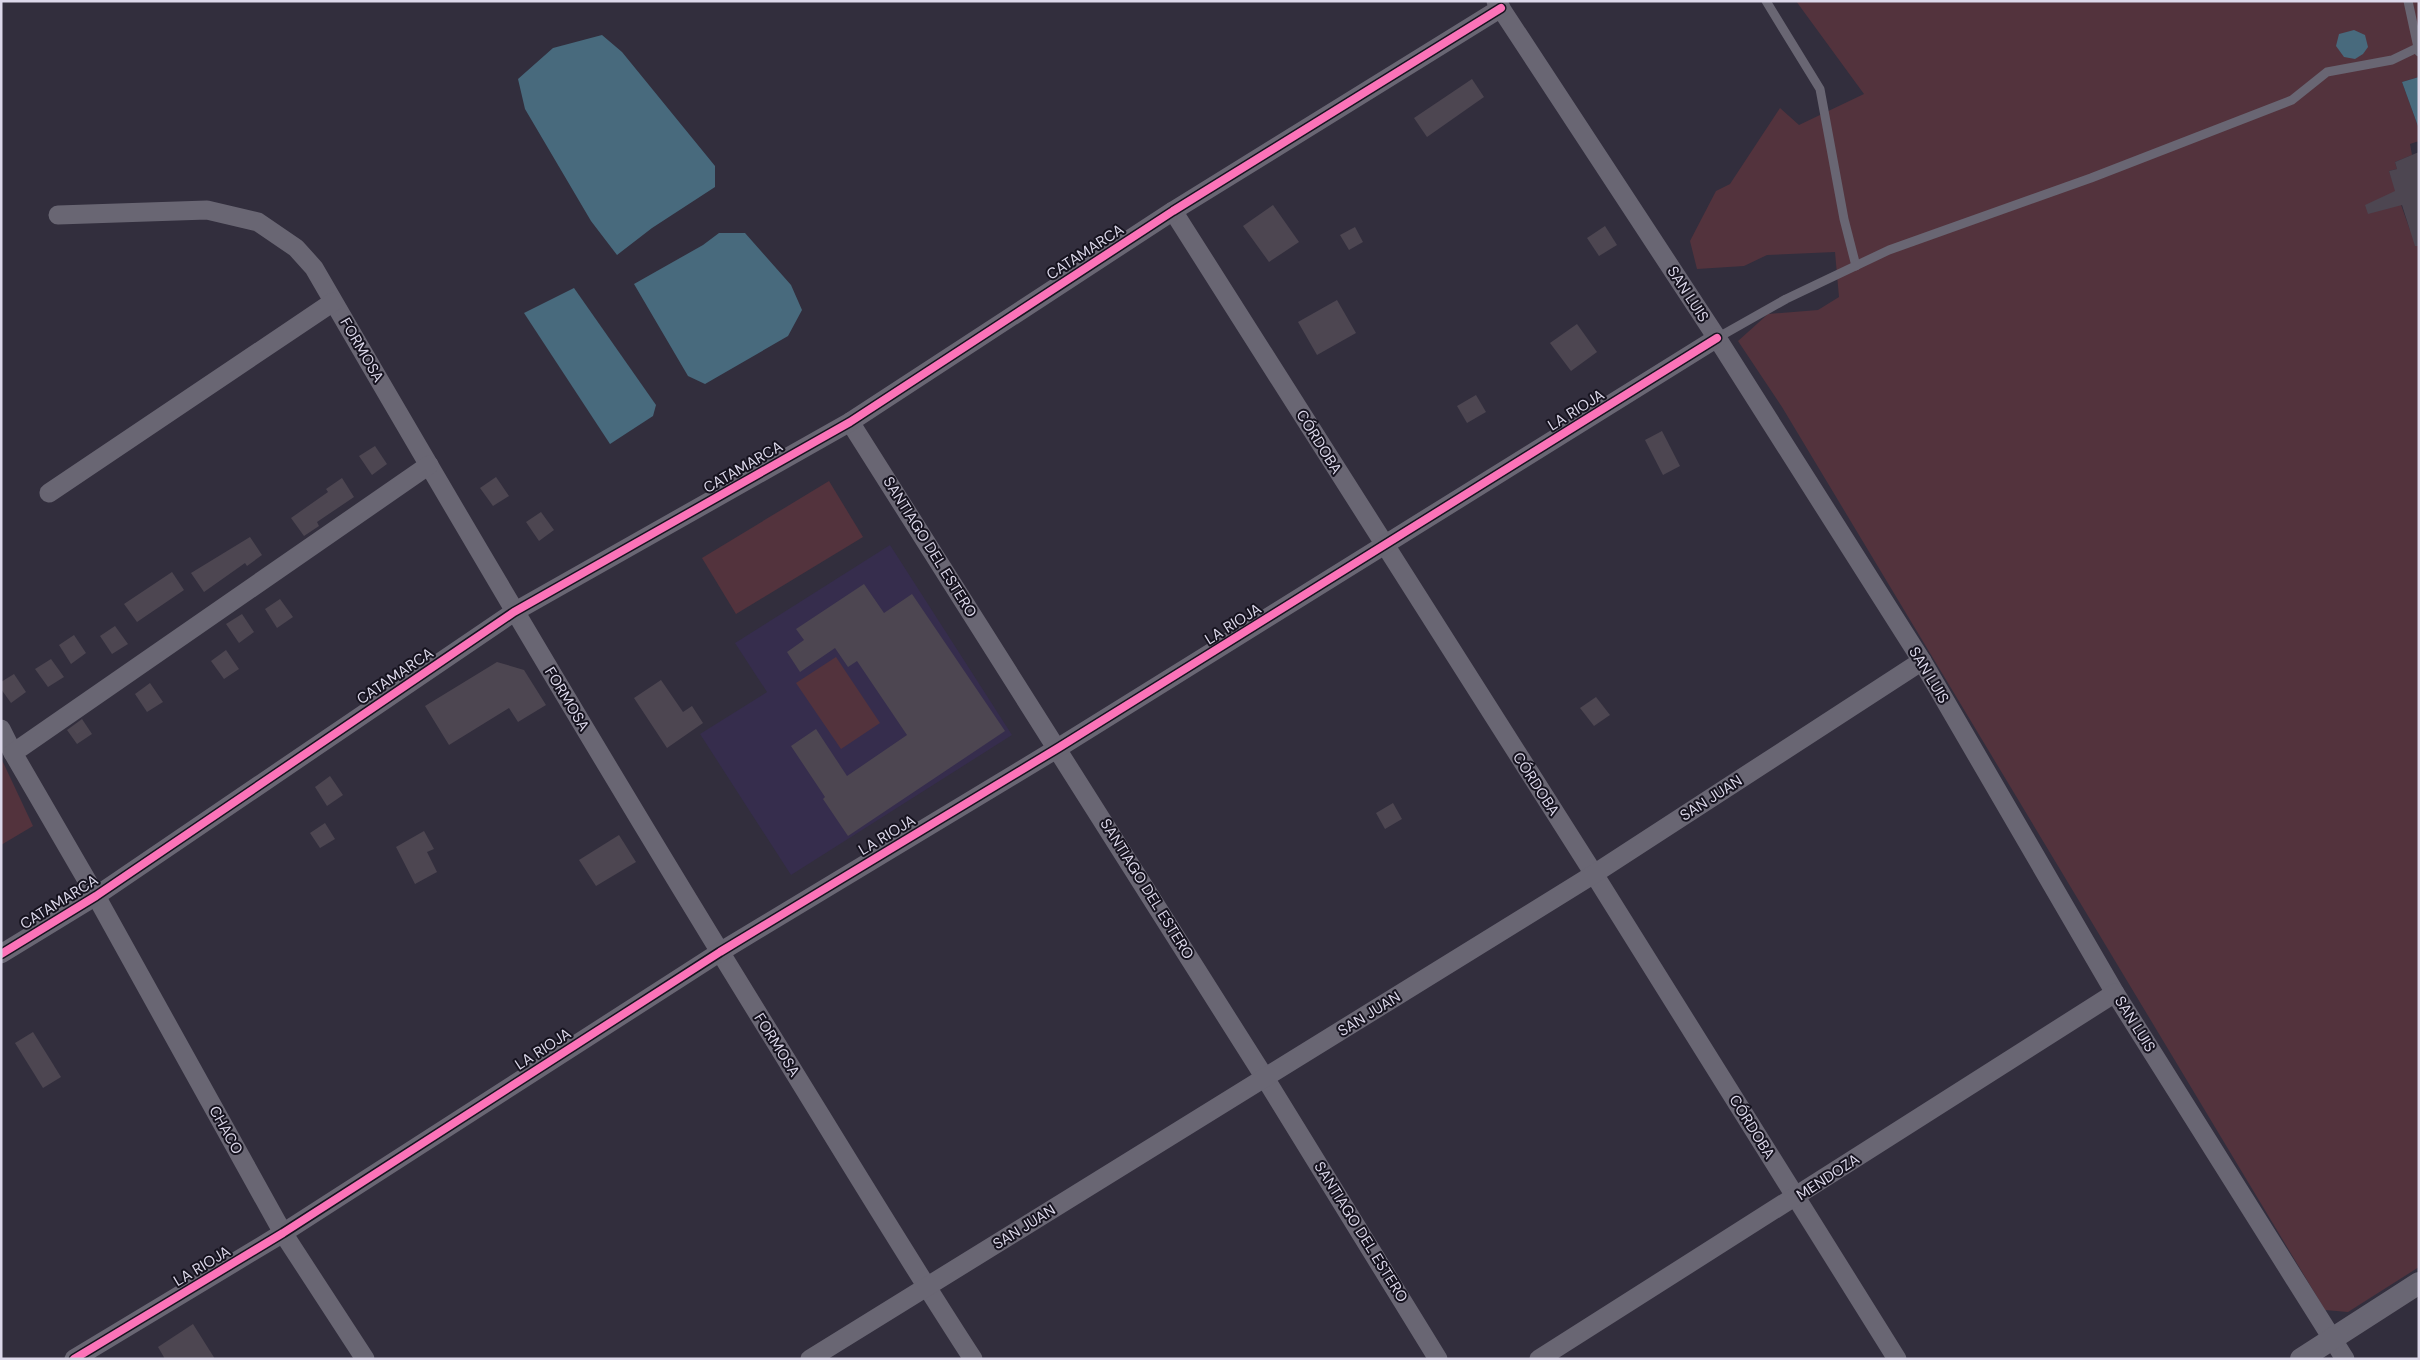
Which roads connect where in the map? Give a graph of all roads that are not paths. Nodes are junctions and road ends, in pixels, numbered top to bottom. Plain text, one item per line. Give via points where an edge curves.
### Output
1 (1766, 1) edge
2 (2408, 1) edge
3 (1498, 5) edge
4 (2418, 50) edge
5 (1173, 211) junction
6 (58, 215) dead end
7 (1856, 266) junction
8 (333, 302) junction
9 (1717, 338) junction
10 (850, 422) junction
11 (429, 465) junction
12 (49, 493) dead end
13 (1384, 546) junction
14 (514, 612) junction
15 (1922, 661) junction
16 (1, 729) edge
17 (1058, 748) junction
18 (13, 753) junction
19 (1594, 874) junction
20 (96, 896) junction
21 (720, 952) junction
22 (1, 954) edge
23 (2116, 993) junction
24 (1265, 1078) junction
25 (1796, 1197) junction
26 (283, 1233) junction
27 (2419, 1283) edge
28 (926, 1287) junction
29 (2332, 1339) junction
30 (74, 1359) edge
31 (365, 1359) edge
32 (810, 1359) edge
33 (973, 1359) edge
34 (1438, 1359) edge
35 (1540, 1359) edge
36 (1897, 1359) edge
37 (2301, 1359) edge
38 (2345, 1359) edge

1 - 7 lane via 1820,89 1844,220
2 - 4 lane
3 - 5 street, CATAMARCA
3 - 9 street, SAN LUIS
4 - 7 lane via 2392,60 2327,72 2292,100 2091,178 1889,250
5 - 10 street, CATAMARCA
5 - 13 street, CÓRDOBA
6 - 8 street, FORMOSA via 207,210 258,222 296,248 314,268
7 - 9 lane via 1786,299
8 - 11 street, FORMOSA
8 - 12 street
9 - 13 street, LA RIOJA
9 - 15 street, SAN LUIS
10 - 14 street, CATAMARCA
10 - 17 street, SANTIAGO DEL ESTERO
11 - 14 street, FORMOSA
11 - 18 street
13 - 17 street, LA RIOJA
13 - 19 street, CÓRDOBA
14 - 20 street, CATAMARCA
14 - 21 street, FORMOSA
15 - 19 street, SAN JUAN
15 - 23 street, SAN LUIS
16 - 18 street, CHACO
17 - 21 street, LA RIOJA
17 - 24 street, SANTIAGO DEL ESTERO
18 - 20 street, CHACO
19 - 24 street, SAN JUAN
19 - 25 street, CÓRDOBA
20 - 22 street, CATAMARCA
20 - 26 street, CHACO
21 - 26 street, LA RIOJA
21 - 28 street, FORMOSA
23 - 25 street, MENDOZA
23 - 29 street, SAN LUIS
24 - 28 street, SAN JUAN
24 - 34 street, SANTIAGO DEL ESTERO
25 - 35 street, MENDOZA
25 - 36 street, CÓRDOBA
26 - 30 street, LA RIOJA
26 - 31 street, CHACO
27 - 29 street
28 - 32 street, SAN JUAN
28 - 33 street, FORMOSA
29 - 37 street
29 - 38 street, SAN LUIS

